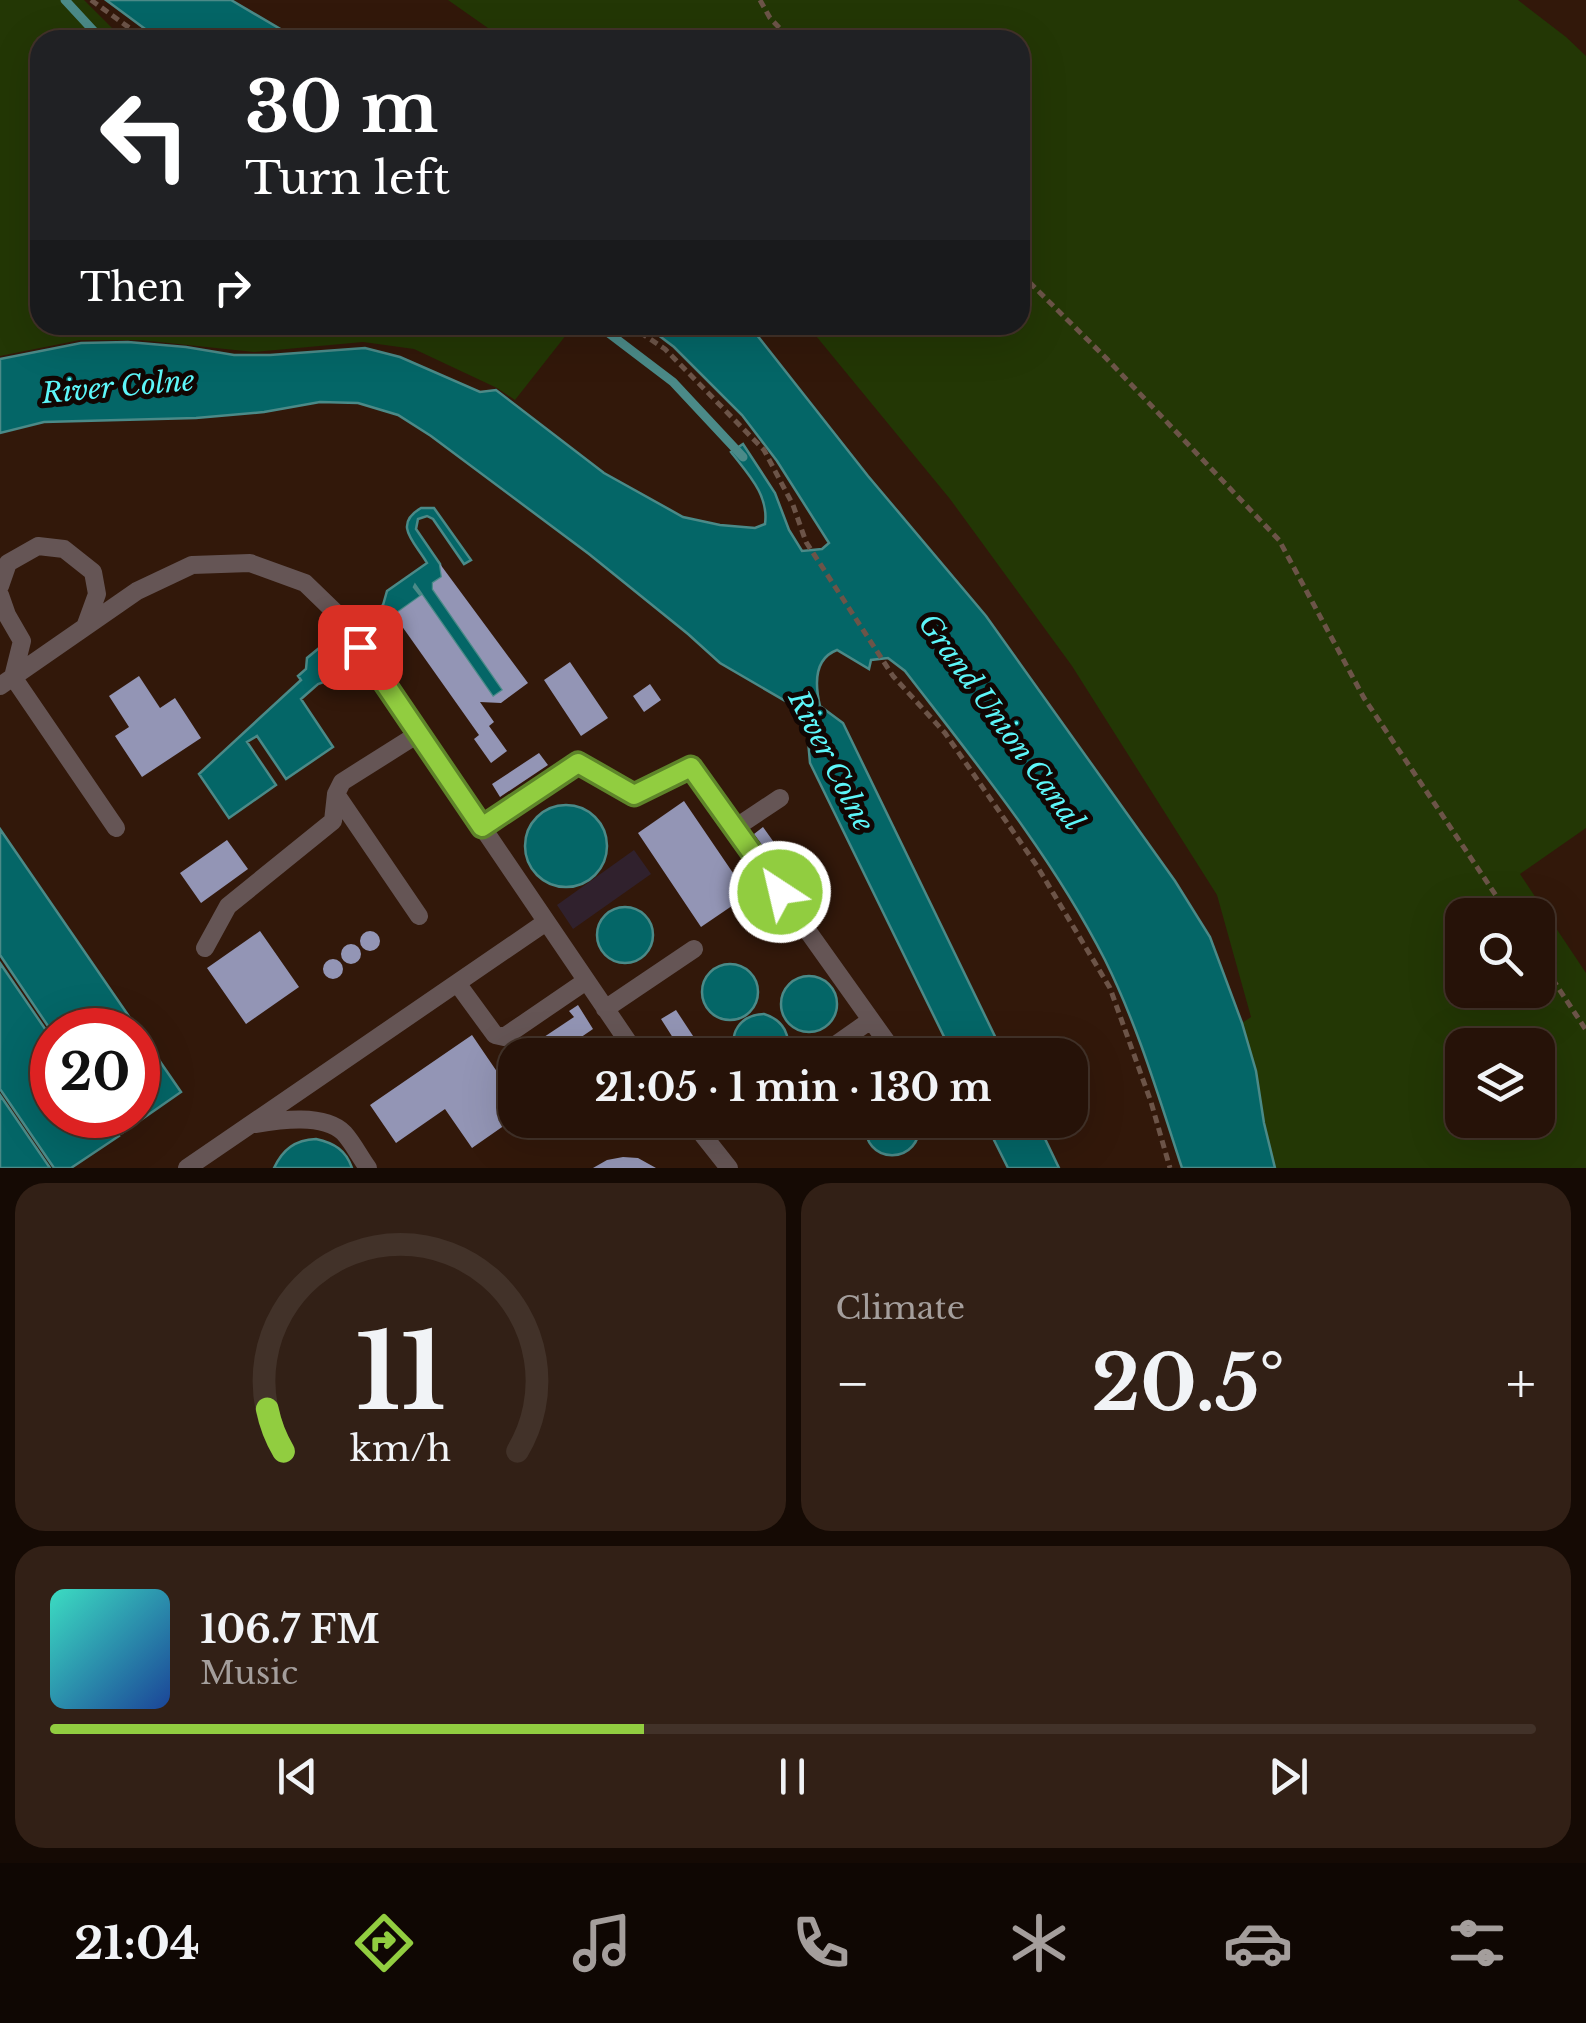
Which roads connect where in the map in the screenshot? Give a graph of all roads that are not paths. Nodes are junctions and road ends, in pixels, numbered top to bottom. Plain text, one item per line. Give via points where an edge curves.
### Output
1 (0, 586) edge
2 (0, 595) edge
3 (85, 627) junction
4 (6, 681) edge
5 (418, 734) junction
6 (336, 794) junction
7 (780, 798) dead end
8 (482, 827) junction
9 (116, 828) dead end
10 (734, 828) junction
11 (419, 916) dead end
12 (546, 922) junction
13 (205, 948) dead end
14 (694, 949) dead end
15 (457, 982) junction
16 (586, 982) junction
17 (604, 1008) junction
18 (871, 1020) junction
19 (624, 1038) edge
20 (845, 1038) edge
21 (884, 1038) edge
22 (250, 1125) junction
23 (705, 1138) edge
24 (187, 1168) edge
25 (368, 1168) edge
26 (729, 1168) edge

1 - 3 lane via 8,563 38,546 64,548 93,572 97,594
2 - 4 lane via 22,642
3 - 4 lane
3 - 5 lane via 192,565 250,563 305,583 336,612
4 - 9 lane
5 - 6 lane via 342,782
5 - 8 lane
6 - 11 lane
6 - 13 lane via 333,822 228,906
7 - 10 lane
8 - 10 lane via 578,763 634,795 691,767
8 - 12 lane
10 - 18 lane
12 - 15 lane
12 - 16 lane
14 - 17 lane
15 - 16 lane via 494,1036 504,1038
15 - 22 lane
16 - 17 lane
17 - 19 lane
18 - 20 lane
18 - 21 lane
22 - 24 lane
22 - 25 lane via 292,1118 331,1125
23 - 26 lane

